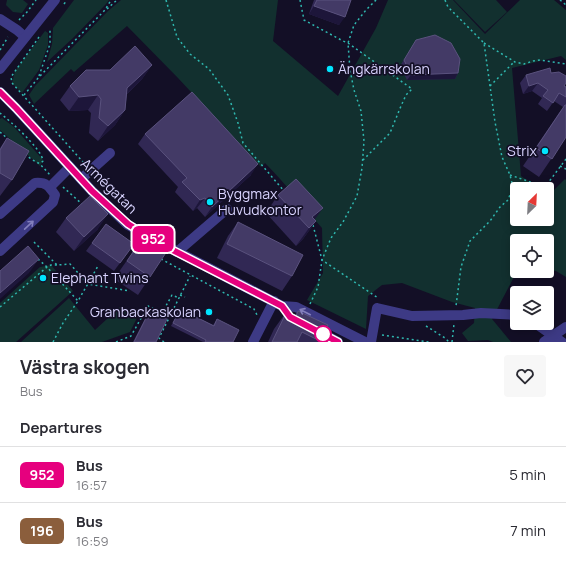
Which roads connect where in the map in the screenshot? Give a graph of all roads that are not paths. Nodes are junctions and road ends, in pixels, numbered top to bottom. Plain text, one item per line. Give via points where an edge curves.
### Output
1 (59, 3) edge
2 (0, 19) edge
3 (25, 37) junction
4 (0, 69) edge
5 (0, 92) edge
6 (110, 153) dead end
7 (70, 167) junction
8 (80, 179) junction
9 (50, 187) junction
10 (227, 209) dead end
11 (0, 214) edge
12 (0, 251) edge
13 (177, 252) junction
14 (278, 304) junction
15 (510, 315) edge
16 (290, 317) edge
17 (300, 322) edge
18 (566, 327) edge
19 (545, 330) edge
20 (566, 339) edge
21 (253, 342) edge
22 (338, 342) edge
23 (365, 342) edge
24 (371, 342) edge
25 (544, 342) edge
26 (562, 342) edge

1 - 3 street
2 - 3 street
3 - 4 street
5 - 7 street, Armégatan
6 - 8 street
7 - 8 street, Armégatan
7 - 9 street
8 - 13 street, Armégatan via 128,224
9 - 11 street via 42,182 35,183
12 -> 9 street via 53,202 55,195
10 - 13 street
13 - 14 street, Armégatan
14 - 16 street, Armégatan
14 - 21 street
23 -> 14 street, Armégatan via 296,308
15 - 24 street via 481,313 412,316 377,308
17 - 22 street
18 - 25 street, bridge
19 - 26 street
20 - 26 street

